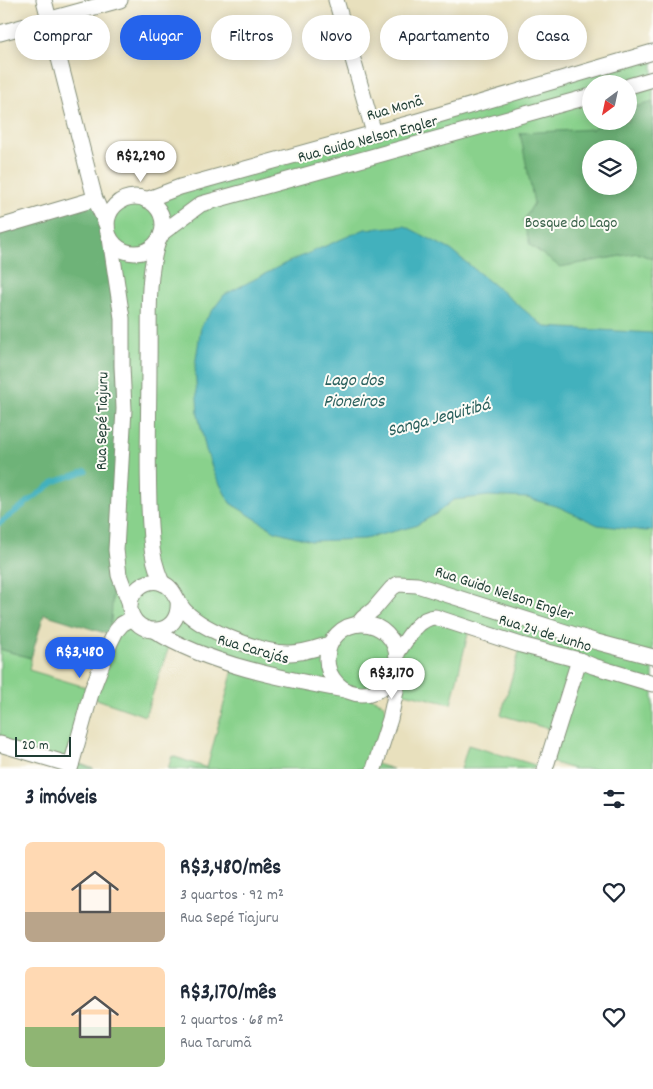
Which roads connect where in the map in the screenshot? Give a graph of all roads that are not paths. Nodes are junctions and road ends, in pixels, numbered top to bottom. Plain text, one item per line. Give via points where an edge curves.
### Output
1 (44, 0) edge
2 (120, 0) edge
3 (336, 0) edge
4 (48, 15) edge
5 (68, 15) edge
6 (15, 29) edge
7 (0, 33) edge
8 (653, 52) edge
9 (60, 60) edge
10 (653, 79) edge
11 (638, 83) edge
12 (582, 98) edge
13 (374, 133) junction
14 (95, 200) junction
15 (146, 200) junction
16 (113, 209) junction
17 (0, 227) edge
18 (109, 232) junction
19 (160, 237) junction
20 (162, 583) junction
21 (178, 600) junction
22 (131, 611) junction
23 (358, 624) junction
24 (155, 631) junction
25 (330, 644) junction
26 (397, 653) junction
27 (653, 657) edge
28 (579, 660) junction
29 (392, 679) junction
30 (653, 684) edge
31 (345, 690) junction
32 (364, 694) junction
33 (390, 719) junction
34 (0, 744) edge
35 (70, 767) edge
36 (374, 769) edge
37 (545, 769) edge

1 - 4 street, Rua Sepé Tiajuru
2 - 5 street
3 - 13 street
6 - 7 street
8 - 13 street, Rua Monã
9 - 14 street, Rua Sepé Tiajuru
10 - 11 street
12 - 19 street, Rua Guido Nelson Engler via 209,201 177,220
13 - 15 street, Rua Monã via 180,187
14 - 16 street
14 - 17 street
14 - 18 street, Rua Sepé Tiajuru
15 - 16 street via 128,198
15 - 19 street via 162,217
16 - 18 street via 108,216
18 - 19 street via 122,250 138,253 146,251
18 - 22 street, Rua Sepé Tiajuru via 122,318 124,409 116,550 118,575
19 - 20 street via 154,259 150,302 149,488 151,540
20 - 21 street via 174,592
20 - 22 street via 145,583 138,588 133,594
21 - 24 street via 179,608 171,624
21 - 25 street via 184,611 208,628 254,646 289,653
22 - 24 street via 138,624
22 - 35 street via 110,643 92,690
23 - 25 street via 337,634
23 - 26 street via 383,631
23 - 27 street, Rua Guido Nelson Engler via 398,584 417,585
24 - 31 street, Rua Carajás via 170,641 234,666
25 - 31 street via 327,654 330,674
26 - 28 street, Rua 24 de Junho via 421,622 427,617 435,617
26 - 29 street
28 - 30 street, Rua 24 de Junho
28 - 37 street
29 - 32 street via 382,688
29 - 33 street via 396,691
31 - 32 street
32 - 33 street via 383,704
33 - 36 street
34 - 35 street

